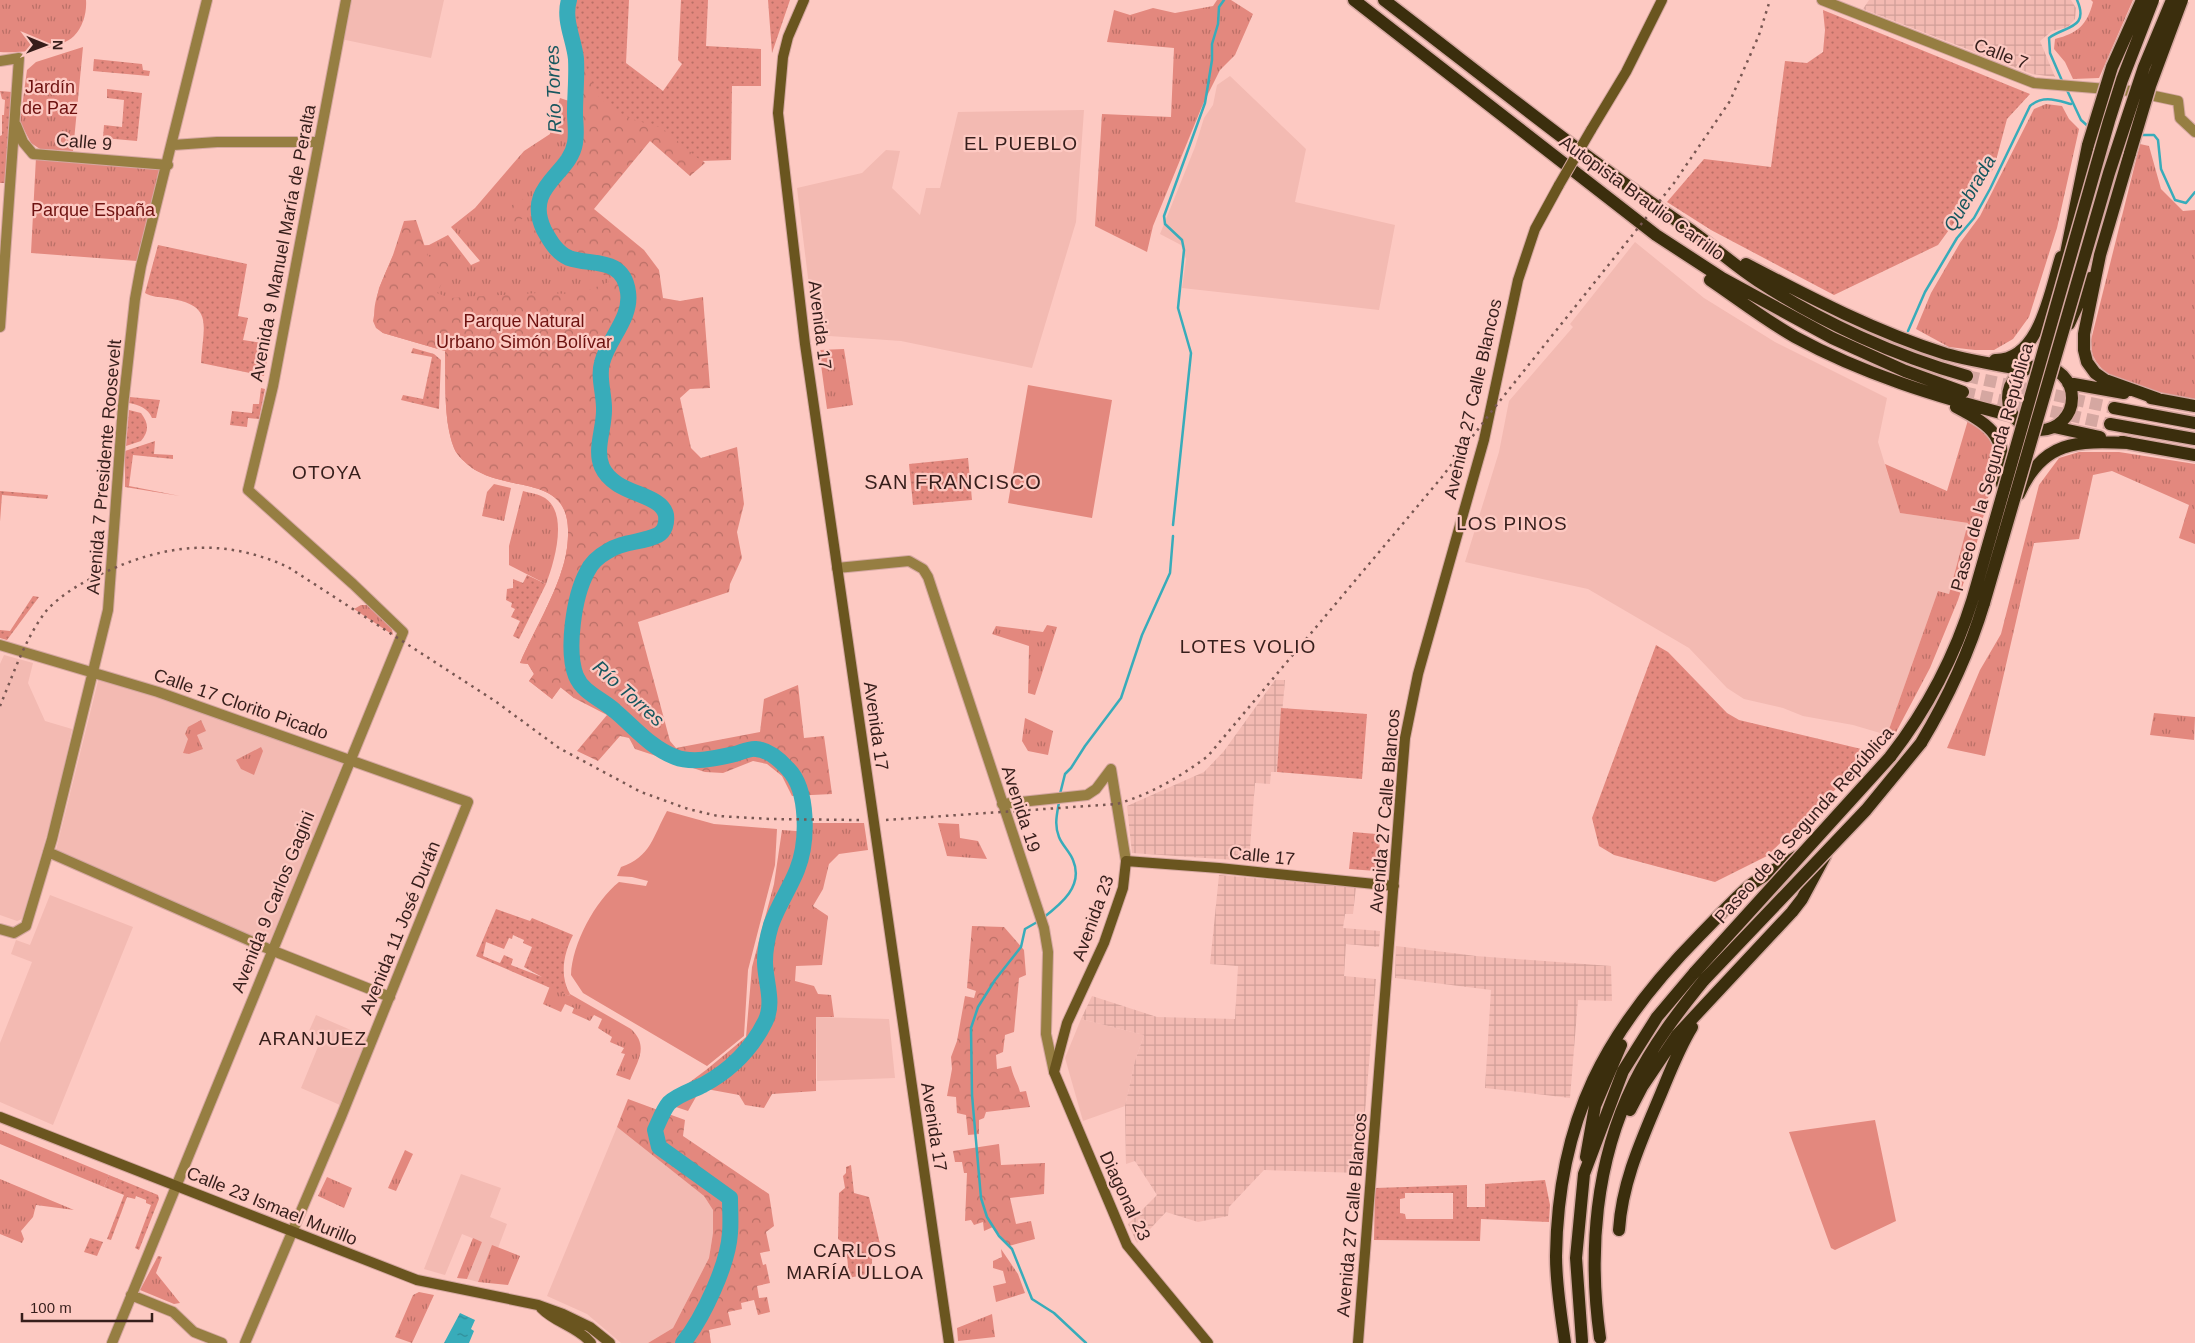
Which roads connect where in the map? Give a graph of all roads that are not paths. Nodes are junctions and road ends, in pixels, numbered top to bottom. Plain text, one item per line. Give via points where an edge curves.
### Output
1 (207, 0) edge
2 (346, 0) edge
3 (804, 0) edge
4 (1354, 0) edge
5 (1384, 0) edge
6 (1662, 0) edge
7 (1822, 0) edge
8 (2142, 0) edge
9 (2153, 0) edge
10 (2172, 0) edge
11 (2182, 0) edge
12 (0, 62) edge
13 (15, 124) junction
14 (2195, 132) edge
15 (319, 142) junction
16 (173, 145) junction
17 (168, 165) junction
18 (2068, 233) junction
19 (1656, 235) junction
20 (1714, 247) junction
21 (2100, 255) junction
22 (0, 327) edge
23 (1969, 360) junction
24 (2024, 370) junction
25 (1967, 376) tunnel mouth
26 (2068, 383) junction
27 (1963, 392) tunnel mouth
28 (1938, 397) junction
29 (2158, 399) junction
30 (2195, 406) edge
31 (2114, 408) tunnel mouth
32 (2013, 416) junction
33 (2195, 423) edge
34 (2110, 424) tunnel mouth
35 (2054, 427) junction
36 (2195, 439) edge
37 (2129, 443) junction
38 (2195, 455) edge
39 (837, 568) junction
40 (403, 632) joint
41 (0, 645) edge
42 (94, 672) junction
43 (350, 758) junction
44 (468, 802) joint
45 (1002, 804) junction
46 (48, 852) junction
47 (1126, 861) junction
48 (1394, 886) junction
49 (0, 929) edge
50 (1700, 935) junction
51 (271, 950) junction
52 (1700, 976) junction
53 (1719, 990) junction
54 (390, 998) junction
55 (1054, 1072) junction
56 (0, 1117) edge
57 (1610, 1148) junction
58 (1584, 1174) junction
59 (175, 1184) junction
60 (1619, 1230) dead end
61 (291, 1232) junction
62 (131, 1295) junction
63 (538, 1305) junction
64 (1600, 1338) dead end
65 (1582, 1341) dead end
66 (608, 1342) edge
67 (112, 1343) edge
68 (222, 1343) edge
69 (245, 1343) edge
70 (591, 1343) edge
71 (949, 1343) edge
72 (1208, 1343) edge
73 (1358, 1343) edge
74 (1565, 1343) edge

1 - 16 street, Avenida 7 Presidente Roosevelt
2 - 15 street, Avenida 9 Manuel María de Peralta
3 - 39 main road, Avenida 17 via 782,57 778,113 805,344
4 - 19 highway, Autopista Braulio Carrillo
5 - 20 highway, Autopista Braulio Carrillo via 1620,182
6 - 48 main road, Avenida 27 Calle Blancos, bridge via 1626,72 1535,229 1520,272 1484,440 1418,674 1405,738
7 - 14 street, Calle 7 via 2015,78 2042,84 2131,90 2178,101 2180,118
8 - 18 highway, bridge via 2112,67 2088,145
9 - 52 highway, Paseo de la Segunda República, bridge via 2111,112 1961,636 1929,700 1890,756
10 - 52 highway, Paseo de la Segunda República, bridge via 2144,67 2109,173 1975,631 1958,677 1921,743 1866,810
11 - 21 highway, bridge via 2150,86
12 - 13 street via 18,58
13 - 17 street, Calle 9 via 33,154
13 - 22 street
15 - 16 street
15 - 40 street, Avenida 9 Manuel María de Peralta via 273,386 248,490
16 - 17 street, Avenida 7 Presidente Roosevelt
17 - 42 street, Avenida 7 Presidente Roosevelt via 135,299 123,406 108,610
18 - 21 highway via 2050,362
18 - 23 highway via 2031,341 2006,361
19 - 27 highway, Autopista Braulio Carrillo via 1722,278 1832,338 1905,371
19 - 28 highway via 1710,280 1795,336 1866,370
20 - 23 highway via 1836,310
20 - 25 highway, Autopista Braulio Carrillo via 1771,289 1844,328 1917,360
21 - 29 highway via 2084,334 2087,362 2105,380
23 - 24 highway
24 - 26 highway via 2040,366 2050,368
24 - 32 highway via 2016,376 2009,390 2008,406
26 - 29 highway
26 - 35 highway via 2070,408
28 - 32 highway
28 - 37 highway via 1984,422 1997,438 2004,471 1999,532 2034,467 2050,453 2070,444
29 - 30 highway
31 - 33 highway
32 - 35 highway via 2021,425 2033,430
34 - 36 highway
35 - 37 highway
37 - 38 highway
39 - 45 street, Avenida 19 via 909,561 918,564 928,577
39 - 71 main road, Avenida 17
40 - 43 street, Avenida 9 Carlos Gagini
41 - 42 street, Calle 17 Clorito Picado
42 - 43 street, Calle 17 Clorito Picado
42 - 46 street, Avenida 7 Presidente Roosevelt
43 - 44 street, Calle 17 Clorito Picado
43 - 51 street, Avenida 9 Carlos Gagini
44 - 54 street, Avenida 11 José Durán
45 - 47 street, Avenida 23 via 1087,795 1096,789 1111,769
45 - 55 street, Avenida 19 via 1044,928 1048,952 1046,1034
46 - 49 street, Avenida 7 Presidente Roosevelt via 26,926 20,932
46 - 51 street
47 - 48 main road, Calle 17
47 - 55 main road, Avenida 23 via 1124,888 1104,943 1066,1023
48 - 73 main road, Avenida 27 Calle Blancos
50 - 53 highway via 1750,886 1832,836 1802,899
50 - 58 highway via 1630,1029 1616,1054 1594,1106
50 - 74 highway via 1670,964 1628,1017 1598,1067 1583,1101 1567,1154 1560,1204 1556,1258
51 - 54 street
51 - 59 street, Avenida 9 Carlos Gagini
52 - 57 highway, Paseo de la Segunda República via 1648,1056 1622,1111
52 - 58 highway, Paseo de la Segunda República via 1657,1017 1622,1071
53 - 57 highway via 1661,1057
53 - 60 highway via 1682,1045 1645,1132 1624,1190
54 - 61 street, Avenida 11 José Durán
55 - 72 main road, Diagonal 23 via 1127,1245
56 - 59 main road, Calle 23 Ismael Murillo
57 - 64 highway, Paseo de la Segunda República via 1594,1233 1594,1285
58 - 65 highway, Paseo de la Segunda República via 1576,1258
59 - 61 main road, Calle 23 Ismael Murillo
59 - 62 street, Avenida 9 Carlos Gagini
61 - 63 main road, Calle 23 Ismael Murillo via 417,1280
61 - 69 street, Avenida 11 José Durán
62 - 67 street, Avenida 9 Carlos Gagini
62 - 68 street via 173,1312 190,1329
63 - 66 main road, Calle 23 Ismael Murillo via 577,1319
63 - 70 main road via 550,1318 582,1334

